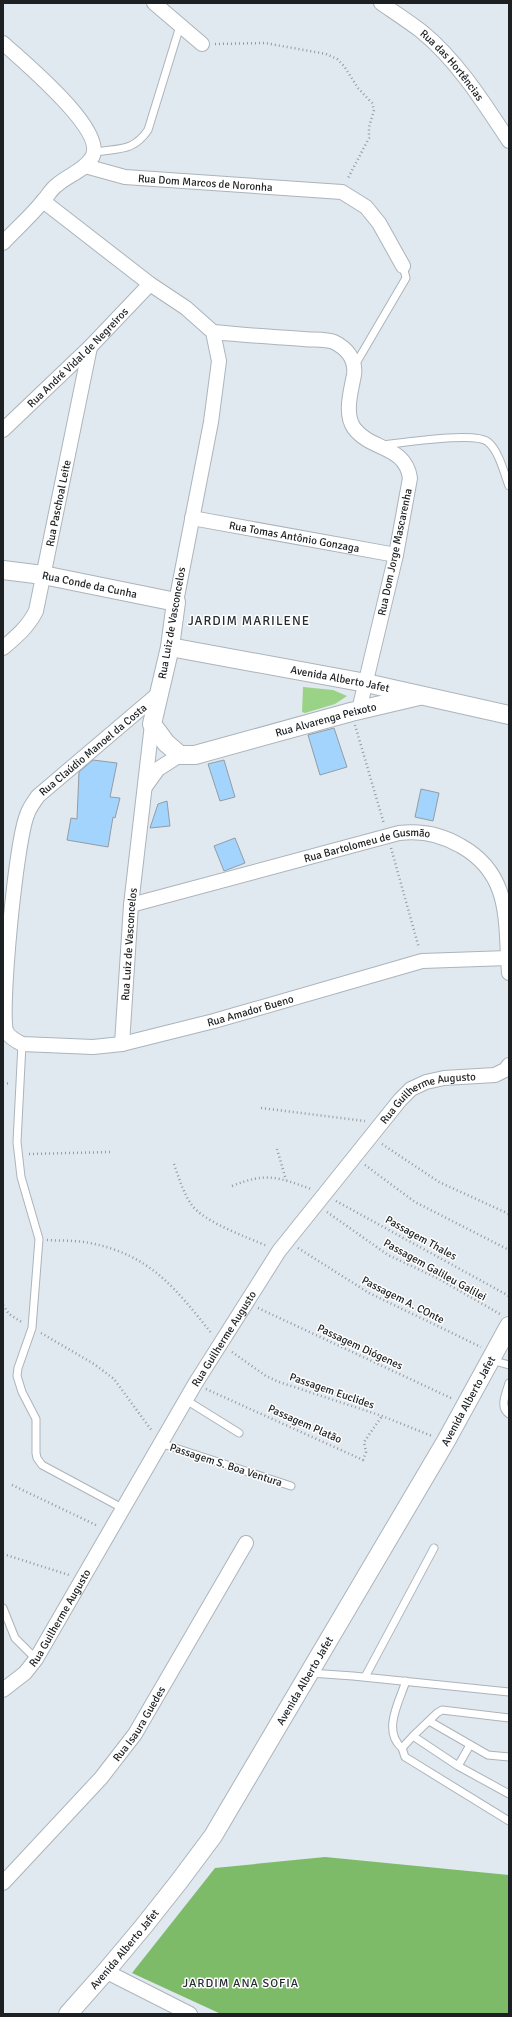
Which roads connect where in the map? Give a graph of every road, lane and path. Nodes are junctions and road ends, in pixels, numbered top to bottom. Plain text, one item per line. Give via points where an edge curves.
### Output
1 (154, 3) edge
2 (381, 3) edge
3 (180, 26) junction
4 (3, 43) edge
5 (202, 44) joint
6 (509, 141) edge
7 (95, 152) junction
8 (84, 166) junction
9 (342, 192) junction
10 (43, 201) junction
11 (3, 243) edge
12 (403, 266) joint
13 (150, 284) junction
14 (213, 332) junction
15 (90, 347) junction
16 (355, 365) junction
17 (3, 430) edge
18 (377, 445) junction
19 (509, 486) edge
20 (192, 518) junction
21 (396, 555) junction
22 (3, 570) edge
23 (44, 575) junction
24 (176, 602) junction
25 (170, 647) junction
26 (3, 648) edge
27 (366, 683) junction
28 (158, 694) junction
29 (419, 696) junction
30 (359, 710) junction
31 (509, 715) edge
32 (152, 724) junction
33 (180, 755) junction
34 (144, 787) junction
35 (131, 905) junction
36 (508, 958) junction
37 (509, 973) edge
38 (4, 1021) edge
39 (22, 1044) junction
40 (122, 1044) junction
41 (509, 1065) edge
42 (261, 1108) dead end
43 (381, 1124) junction
44 (372, 1137) junction
45 (277, 1149) dead end
46 (110, 1152) dead end
47 (18, 1154) junction
48 (356, 1158) junction
49 (174, 1164) dead end
50 (286, 1180) junction
51 (232, 1186) dead end
52 (320, 1200) junction
53 (509, 1214) edge
54 (38, 1239) junction
55 (283, 1246) junction
56 (509, 1250) edge
57 (509, 1296) edge
58 (246, 1303) junction
59 (3, 1305) edge
60 (506, 1321) edge
61 (32, 1328) junction
62 (220, 1344) junction
63 (493, 1357) junction
64 (509, 1365) edge
65 (509, 1383) edge
66 (195, 1384) junction
67 (186, 1400) junction
68 (467, 1405) junction
69 (509, 1414) edge
70 (382, 1416) junction
71 (239, 1433) dead end
72 (446, 1441) junction
73 (160, 1443) junction
74 (12, 1485) dead end
75 (292, 1486) dead end
76 (124, 1508) junction
77 (110, 1531) junction
78 (246, 1543) dead end
79 (434, 1548) dead end
80 (3, 1554) edge
81 (83, 1579) junction
82 (3, 1608) edge
83 (36, 1659) junction
84 (309, 1673) junction
85 (366, 1677) junction
86 (406, 1681) junction
87 (3, 1690) edge
88 (509, 1692) edge
89 (509, 1718) edge
90 (429, 1721) junction
91 (413, 1736) junction
92 (470, 1745) junction
93 (402, 1748) junction
94 (509, 1757) edge
95 (458, 1766) junction
96 (509, 1794) edge
97 (509, 1821) edge
98 (3, 1884) edge
99 (107, 1972) junction
100 (68, 2014) edge
101 (190, 2014) edge

1 - 3 street
2 - 6 street, Rua das Hortências via 422,32 452,62
3 - 5 street
3 - 7 lane via 148,130 141,141 134,146
4 - 7 street via 70,107 86,126
5 - 9 path via 265,43 326,54 344,66 358,88 372,103 374,110 369,138
7 - 8 street
8 - 9 street, Rua Dom Marcos de Noronha via 125,178
8 - 10 street via 56,185
9 - 12 street, Rua Dom Marcos de Noronha via 366,207 379,223
10 - 11 street
10 - 13 street
12 - 16 lane via 406,278
13 - 14 street via 186,308
13 - 15 street, Rua André Vidal de Negreiros
14 - 16 street via 333,342 352,357
14 - 20 street, Rua Luiz de Vasconcelos via 219,361 211,422
15 - 17 street, Rua André Vidal de Negreiros
15 - 23 street, Rua Paschoal Leite
16 - 18 street, Rua Dom Jorge Mascarenha via 349,420 361,436
18 - 19 lane via 460,436 479,437 493,447
18 - 21 street, Rua Dom Jorge Mascarenha via 397,455 409,467 410,478
20 - 21 street, Rua Tomas Antônio Gonzaga
20 - 24 street, Rua Luiz de Vasconcelos
21 - 27 street, Rua Dom Jorge Mascarenha
22 - 23 street, Rua Conde da Cunha
23 - 24 street, Rua Conde da Cunha
23 - 26 street, Rua Paschoal Leite via 36,611 17,637
24 - 25 street, Rua Luiz de Vasconcelos
25 - 27 street, Avenida Alberto Jafet
25 - 28 street, Rua Luiz de Vasconcelos
27 - 29 street, Avenida Alberto Jafet
27 - 30 street, Rua Dom Jorge Mascarenha
28 - 32 street, Rua Luiz de Vasconcelos
28 - 38 street, Rua Claúdio Manoel da Costa via 38,796 27,814 20,839 9,930
29 - 30 street, Rua Alvarenga Peixoto
29 - 31 street, Avenida Alberto Jafet
30 - 33 street, Rua Alvarenga Peixoto via 195,755
32 - 33 street via 166,743
32 - 34 street, Rua Luiz de Vasconcelos
33 - 34 street via 158,770
34 - 35 street, Rua Luiz de Vasconcelos
35 - 36 street, Rua Bartolomeu de Gusmão via 399,833 430,833 448,838 473,852 488,866 497,880 506,924
35 - 40 street, Rua Luiz de Vasconcelos
36 - 37 street, Rua Bartolomeu de Gusmão
36 - 40 street, Rua Amador Bueno via 422,961 214,1021
38 - 39 street via 9,1035
39 - 40 street, Rua Amador Bueno via 93,1047
39 - 47 lane
41 - 43 street, Rua Guilherme Augusto via 495,1075 444,1078 426,1082 411,1089
42 - 43 path
43 - 44 street, Rua Guilherme Augusto
44 - 48 street, Rua Guilherme Augusto
44 - 53 path via 439,1182
45 - 50 path
46 - 47 path
47 - 54 lane via 26,1199
48 - 52 street, Rua Guilherme Augusto
48 - 56 path via 415,1202
49 - 55 path, Passagem A. COnte via 183,1191 192,1206 204,1217
50 - 51 path via 261,1176
50 - 52 path
52 - 55 street, Rua Guilherme Augusto
52 - 57 path, Passagem Thales
52 - 60 path, Passagem Galileu Galilei via 388,1255 439,1279
54 - 61 lane
54 - 62 path, Passagem Euclides via 90,1243 133,1257 163,1277
55 - 58 street, Rua Guilherme Augusto
55 - 63 path, Passagem A. COnte
58 - 62 street, Rua Guilherme Augusto
58 - 68 path, Passagem Diógenes
59 - 61 path via 9,1314
60 - 63 street, Avenida Alberto Jafet
61 - 73 path via 94,1364 114,1379
61 - 76 lane via 16,1376 36,1419 37,1458 42,1464
62 - 66 street, Rua Guilherme Augusto
62 - 70 path, Passagem Euclides via 279,1382
63 - 64 lane
63 - 68 street, Avenida Alberto Jafet
65 - 69 lane via 503,1406
66 - 67 street, Rua Guilherme Augusto
66 - 70 path, Passagem Platão via 363,1460 366,1452 364,1442
67 - 71 lane
67 - 73 street, Rua Guilherme Augusto
68 - 72 street, Avenida Alberto Jafet
70 - 72 path, Passagem Euclides
72 - 84 street, Avenida Alberto Jafet
73 - 75 lane, Passagem S. Boa Ventura
73 - 76 street, Rua Guilherme Augusto
74 - 77 path
76 - 77 street, Rua Guilherme Augusto
77 - 81 street, Rua Guilherme Augusto
78 - 98 street, Rua Isaura Guedes via 135,1734 101,1778
79 - 85 lane
80 - 81 path
81 - 83 street, Rua Guilherme Augusto
82 - 83 lane via 15,1638
83 - 87 street, Rua Guilherme Augusto via 25,1673
84 - 85 lane
84 - 99 street, Avenida Alberto Jafet via 213,1836 168,1898
85 - 86 lane
86 - 88 lane
86 - 93 lane via 391,1725 393,1736
89 - 90 lane via 442,1710
90 - 91 lane
90 - 92 lane
91 - 93 lane
91 - 95 lane
92 - 94 lane via 488,1755
92 - 95 lane
93 - 97 lane via 405,1757
95 - 96 lane
99 - 100 street, Avenida Alberto Jafet
99 - 101 street

